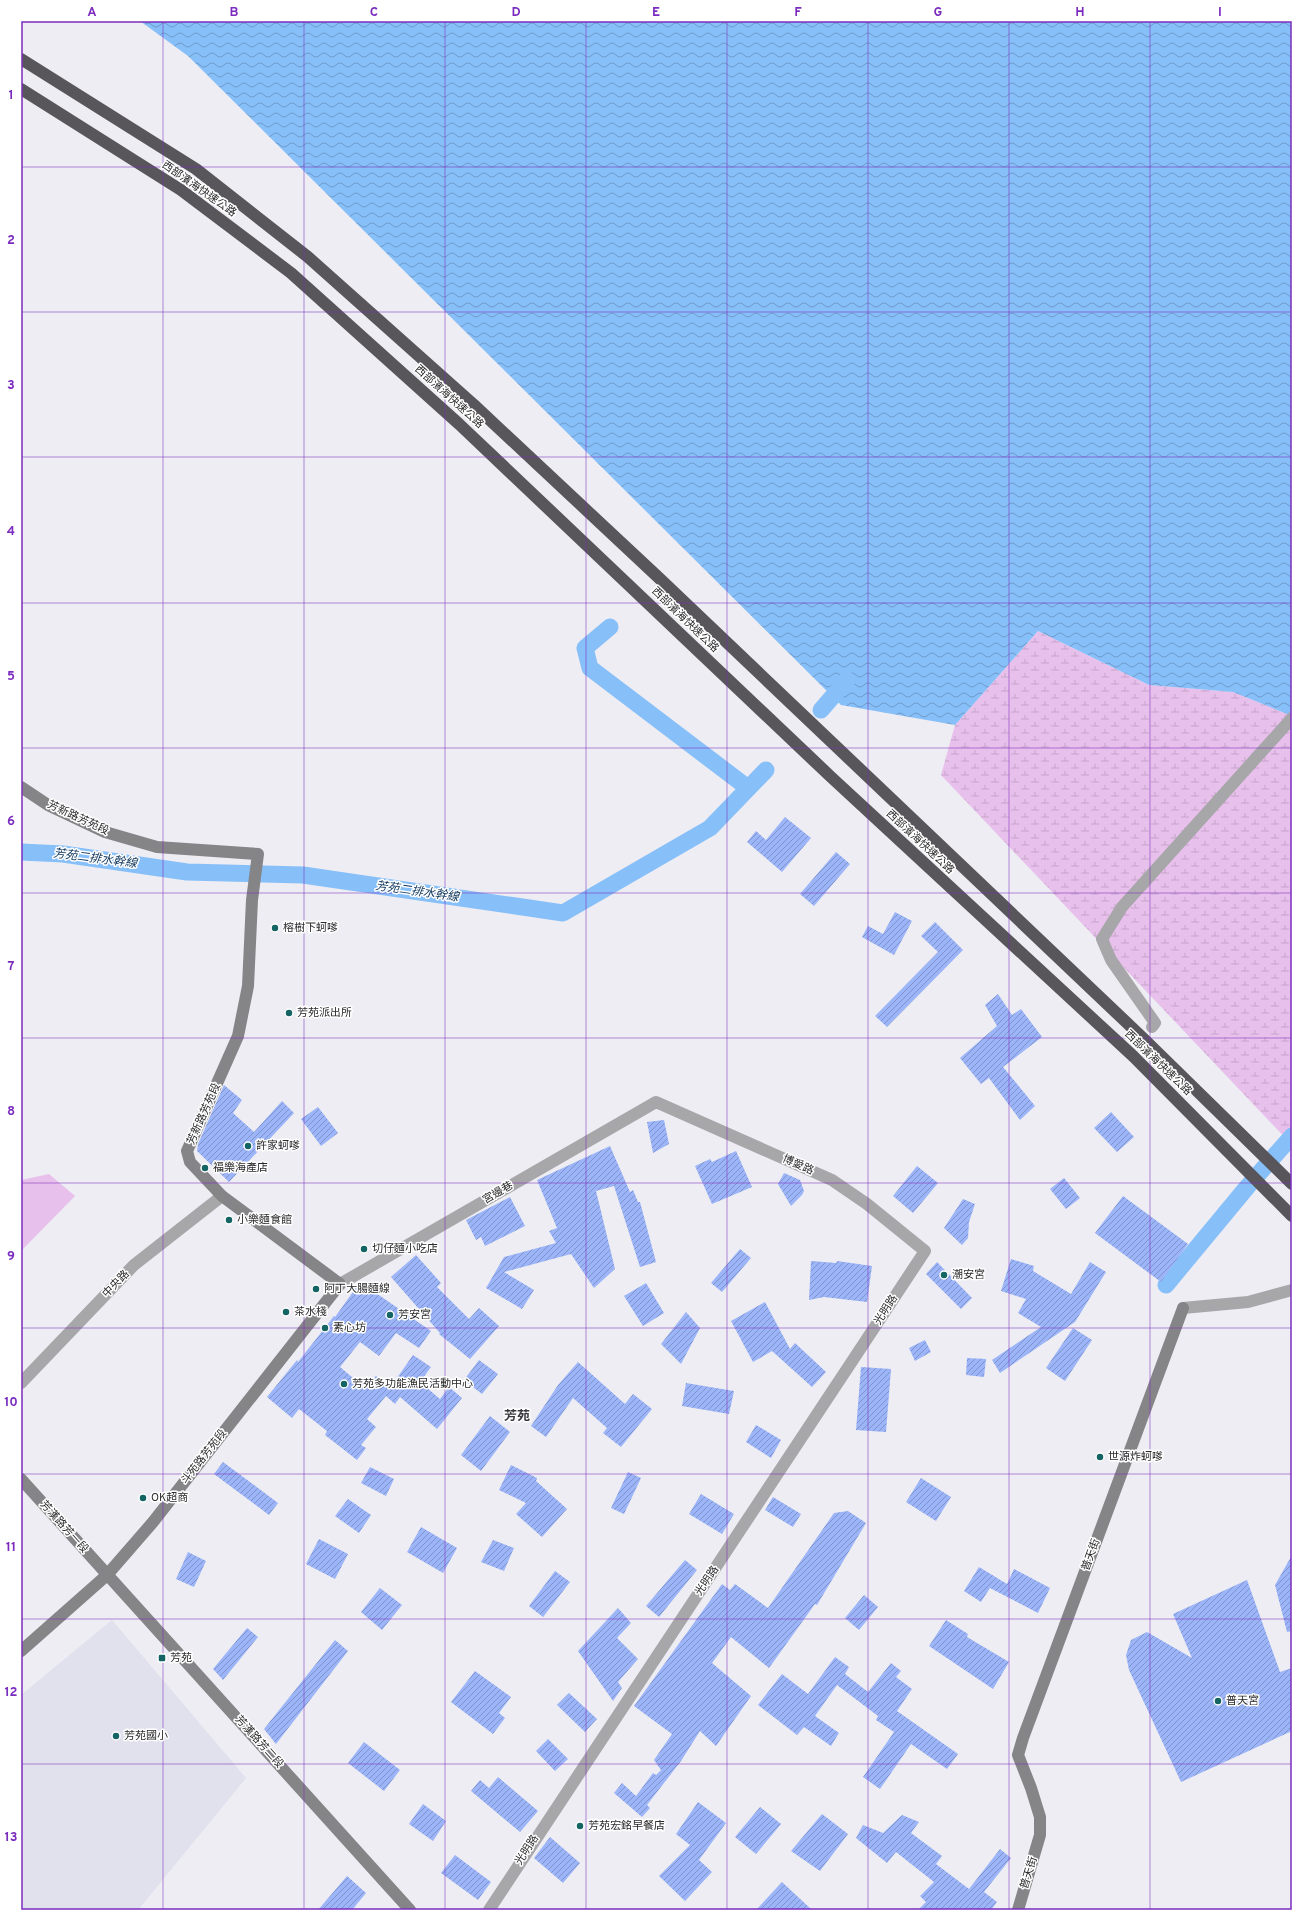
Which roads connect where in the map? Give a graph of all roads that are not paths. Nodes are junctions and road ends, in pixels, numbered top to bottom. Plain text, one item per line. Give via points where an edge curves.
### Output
1 (21, 59) edge
2 (21, 89) edge
3 (1292, 718) edge
4 (21, 787) edge
5 (1152, 1027) dead end
6 (656, 1102) joint
7 (1292, 1184) edge
8 (222, 1196) junction
9 (1292, 1216) edge
10 (925, 1251) joint
11 (340, 1284) junction
12 (1292, 1290) edge
13 (21, 1383) edge
14 (21, 1479) edge
15 (107, 1575) junction
16 (21, 1651) edge
17 (410, 1910) edge
18 (489, 1910) edge
19 (1018, 1910) edge

1 - 7 highway, 西部濱海快速公路 via 196,169 308,257 474,405 659,578 1146,1041
2 - 9 highway, 西部濱海快速公路 via 181,190 291,273 465,429 820,766 1133,1056
3 - 5 street via 1122,906 1102,939 1111,960 1155,1024
4 - 8 street, 芳新路芳苑段 via 48,805 106,832 158,847 258,854 252,900 248,986 238,1036 187,1151 190,1162
6 - 10 street, 博愛路 via 832,1180 867,1204
6 - 11 street, 宮邊巷
8 - 11 street, 芳新路芳苑段
8 - 13 street, 中央路 via 134,1265
10 - 18 street, 光明路
11 - 15 street, 斗苑路芳苑段 via 153,1522
12 - 19 street, 普天街 via 1248,1302 1183,1308 1018,1755 1040,1817 1040,1835
14 - 15 street, 芳漢路芳一段
15 - 16 street, 斗苑路芳苑段
15 - 17 street, 芳漢路芳二段

